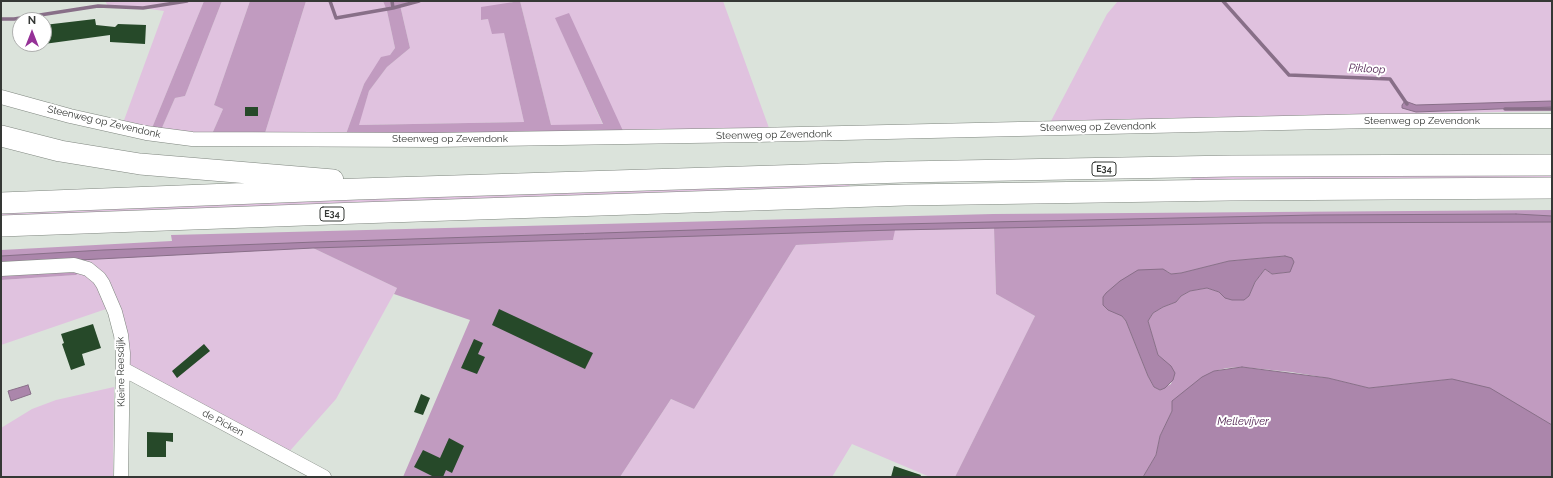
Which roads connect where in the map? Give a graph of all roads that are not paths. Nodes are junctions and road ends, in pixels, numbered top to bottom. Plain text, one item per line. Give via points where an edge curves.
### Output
1 (1, 97) edge
2 (1552, 121) edge
3 (1, 136) edge
4 (1552, 165) edge
5 (1552, 188) edge
6 (358, 189) junction
7 (1, 203) edge
8 (1, 226) edge
9 (1, 269) edge
10 (123, 369) junction
11 (121, 477) edge
12 (324, 477) edge

1 - 2 street, Steenweg op Zevendonk via 146,133 192,139 433,140 1364,121
3 - 6 highway via 60,151 140,164 323,178
4 - 6 highway, E34 via 1232,166 903,172
5 - 8 highway, E34 via 913,195
6 - 7 highway, E34
9 - 10 street, Kleine Reesdijk via 74,265 82,266 94,273 103,284 115,312 121,335
10 - 11 street, Kleine Reesdijk
10 - 12 street, de Picken

